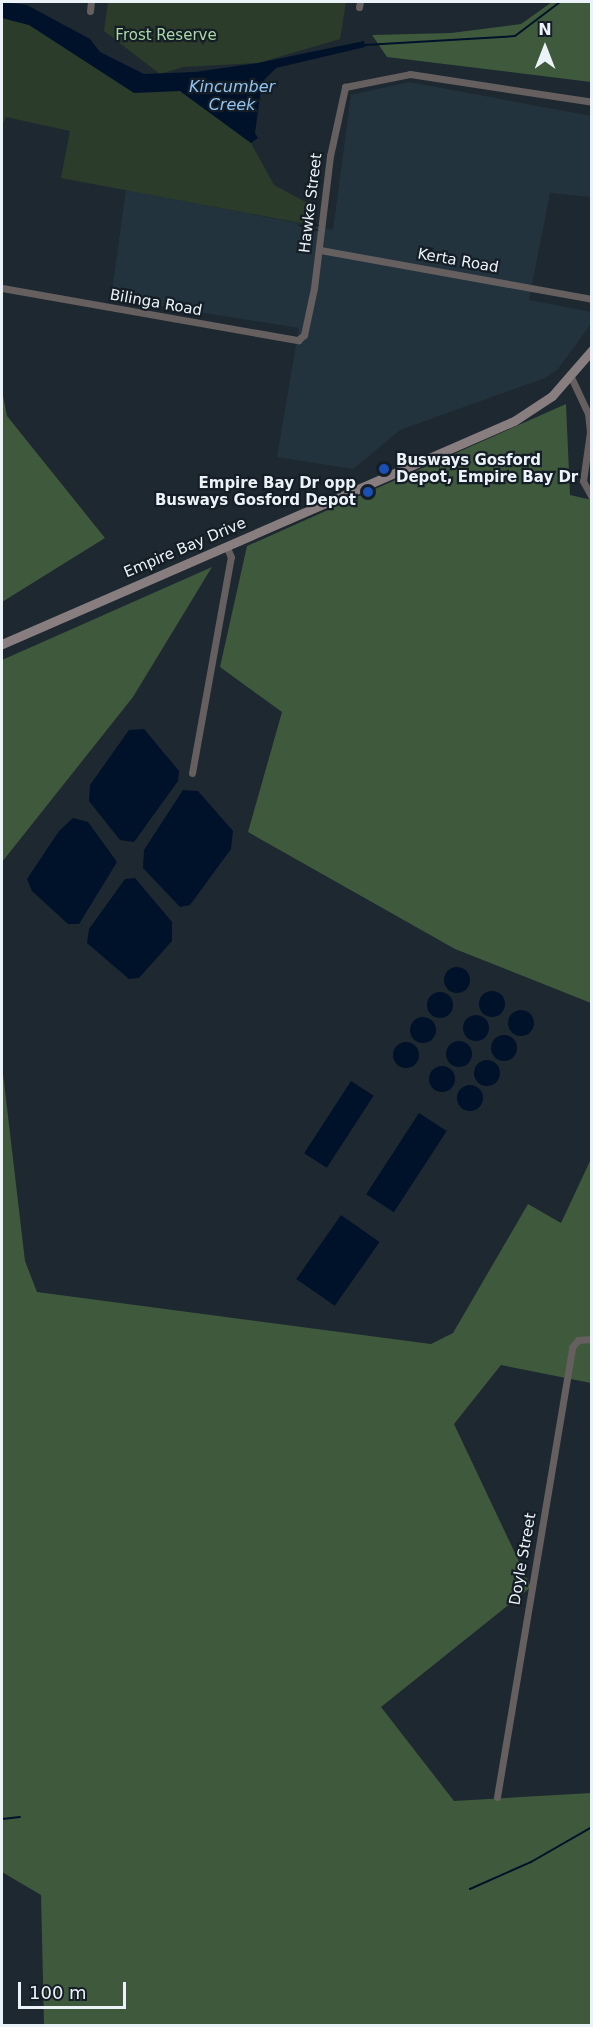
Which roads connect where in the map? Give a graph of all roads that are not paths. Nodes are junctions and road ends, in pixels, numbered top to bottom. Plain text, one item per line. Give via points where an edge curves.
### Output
1 (91, 2) edge
2 (90, 11) dead end
3 (591, 102) edge
4 (320, 250) junction
5 (2, 288) edge
6 (591, 299) edge
7 (304, 335) joint
8 (591, 350) edge
9 (571, 377) junction
10 (590, 496) edge
11 (226, 546) junction
12 (2, 644) edge
13 (192, 773) dead end
14 (591, 1339) edge
15 (497, 1797) dead end

1 - 2 street
3 - 4 street, Hawke Street via 410,74 356,82 342,91
4 - 6 street, Kerta Road
4 - 7 street, Hawke Street
5 - 7 street, Bilinga Road via 286,339 298,340
8 - 9 main road, Empire Bay Drive
9 - 10 street via 588,413 590,432 583,481
9 - 11 main road, Empire Bay Drive via 543,404 514,421
11 - 12 main road, Empire Bay Drive
11 - 13 street via 231,557
14 - 15 street, Doyle Street via 578,1340 572,1347

